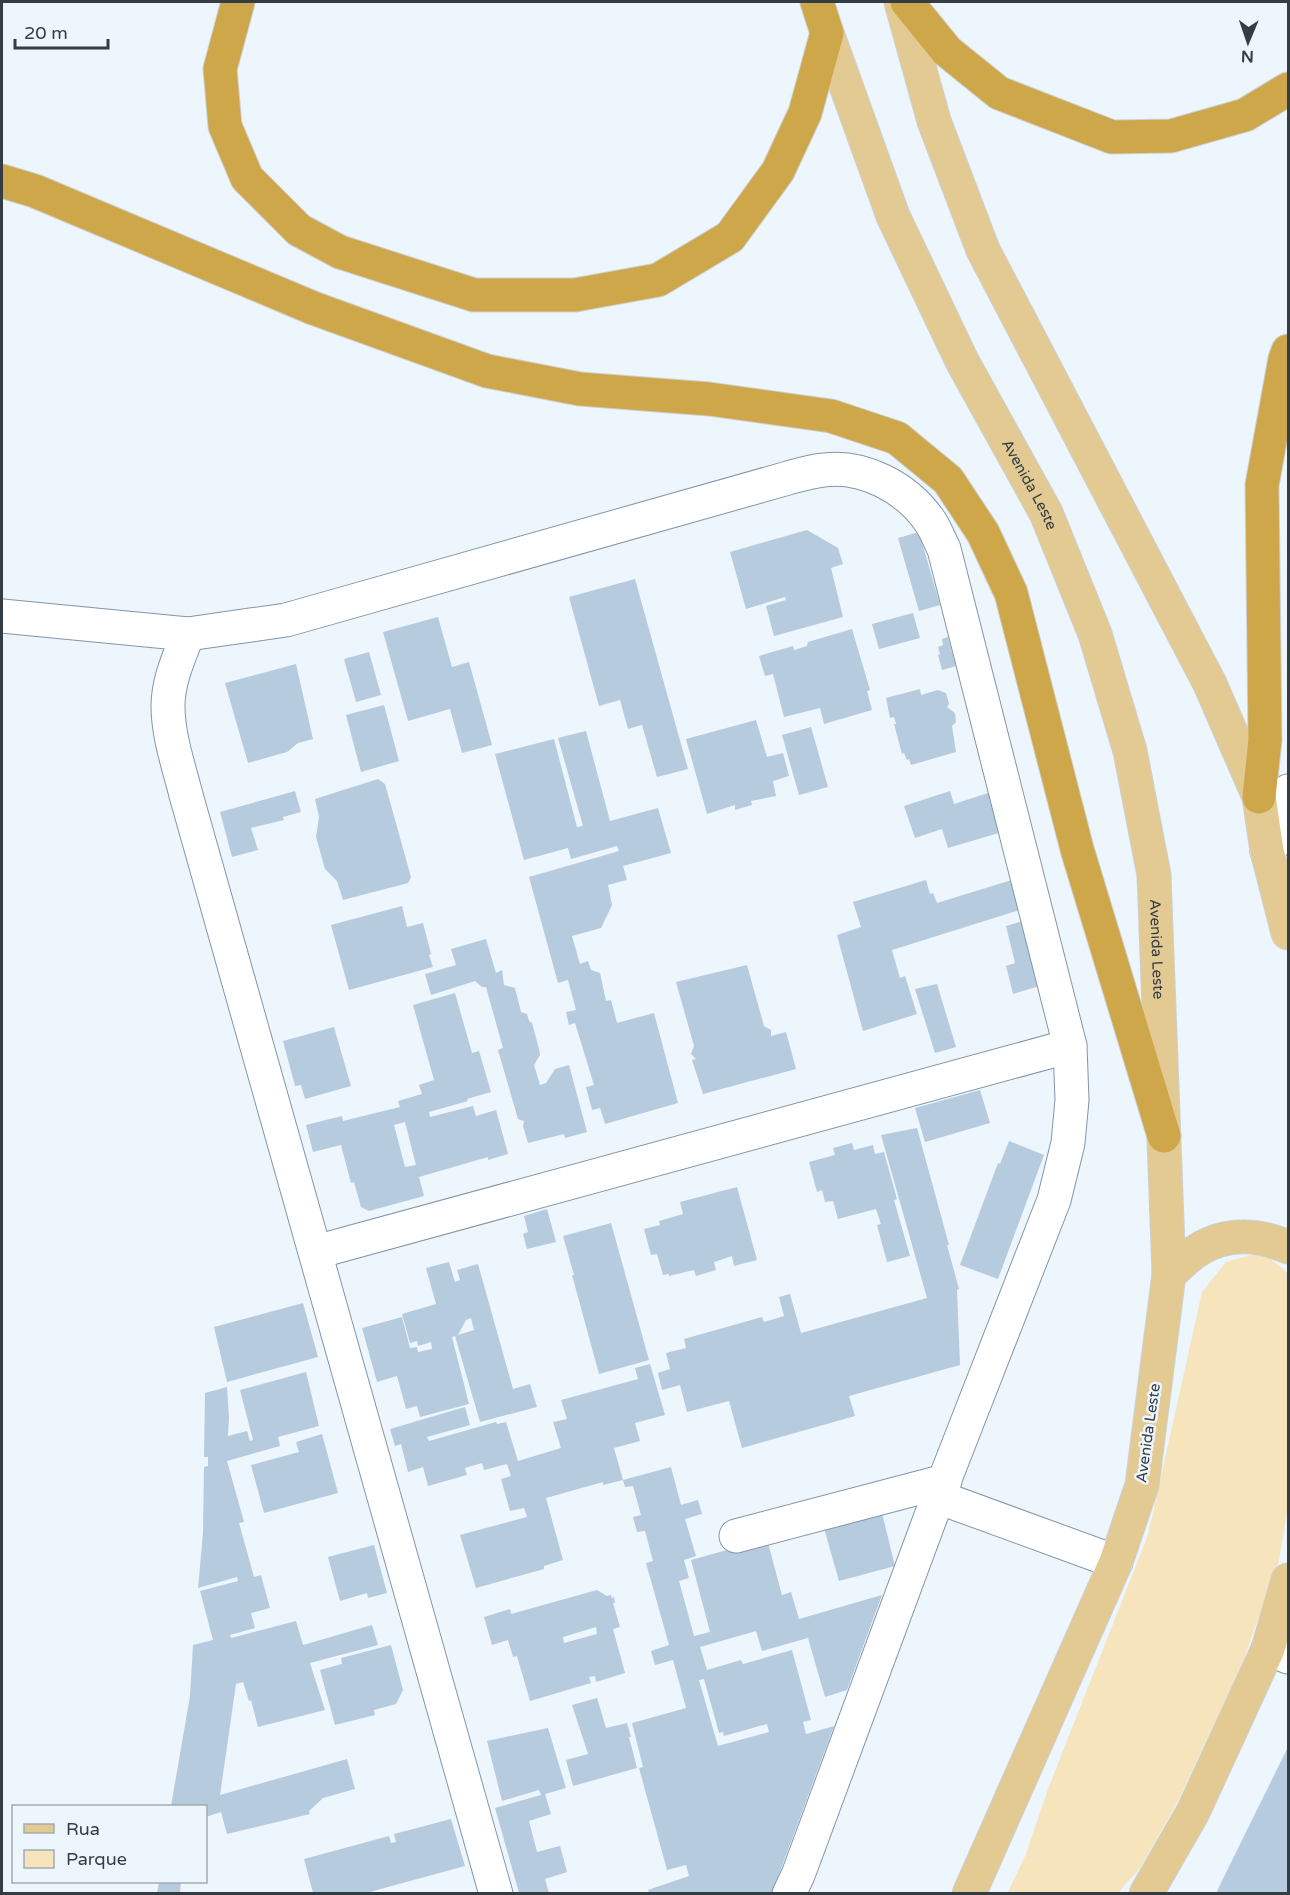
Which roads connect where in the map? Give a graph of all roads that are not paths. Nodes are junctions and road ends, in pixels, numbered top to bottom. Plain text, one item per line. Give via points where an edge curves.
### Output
1 (238, 2) edge
2 (817, 2) edge
3 (901, 2) edge
4 (907, 2) edge
5 (827, 33) junction
6 (1288, 89) edge
7 (2, 181) edge
8 (1288, 351) edge
9 (2, 616) edge
10 (188, 634) junction
11 (1273, 818) edge
12 (1288, 933) edge
13 (1070, 1046) junction
14 (1164, 1136) junction
15 (1288, 1246) edge
16 (316, 1252) junction
17 (1169, 1274) junction
18 (941, 1489) junction
19 (736, 1536) dead end
20 (1116, 1562) junction
21 (1288, 1580) edge
22 (1278, 1653) edge
23 (496, 1893) edge
24 (789, 1893) edge
25 (969, 1893) edge
26 (1146, 1893) edge

1 - 5 highway via 220,69 225,126 247,178 299,230 340,252 474,295 575,295 658,280 730,237 778,171 805,113
2 - 5 highway
3 - 11 main road via 934,121 982,249 1210,684
4 - 6 highway via 947,51 999,93 1112,137 1172,136 1245,115
5 - 14 main road, Avenida Leste via 893,216 962,361 1046,513 1095,634 1130,752 1154,875
7 - 14 highway via 35,190 313,309 487,370 580,389 709,399 831,416 897,438 948,480 983,533 1011,593 1077,849
8 - 11 highway via 1262,485 1265,740
9 - 10 street
10 - 13 street via 286,620 788,478 824,470 868,474 907,497 928,519 944,549
10 - 16 street via 172,675 168,706 173,743
11 - 12 main road
13 - 16 street
13 - 18 street via 1072,1100 1068,1143 1054,1200
14 - 17 main road, Avenida Leste
15 - 17 main road via 1235,1236 1197,1251
16 - 23 street
17 - 20 main road, Avenida Leste via 1142,1485
18 - 19 street
18 - 20 street
18 - 24 street
20 - 25 main road, Avenida Leste
21 - 22 main road
22 - 26 main road

